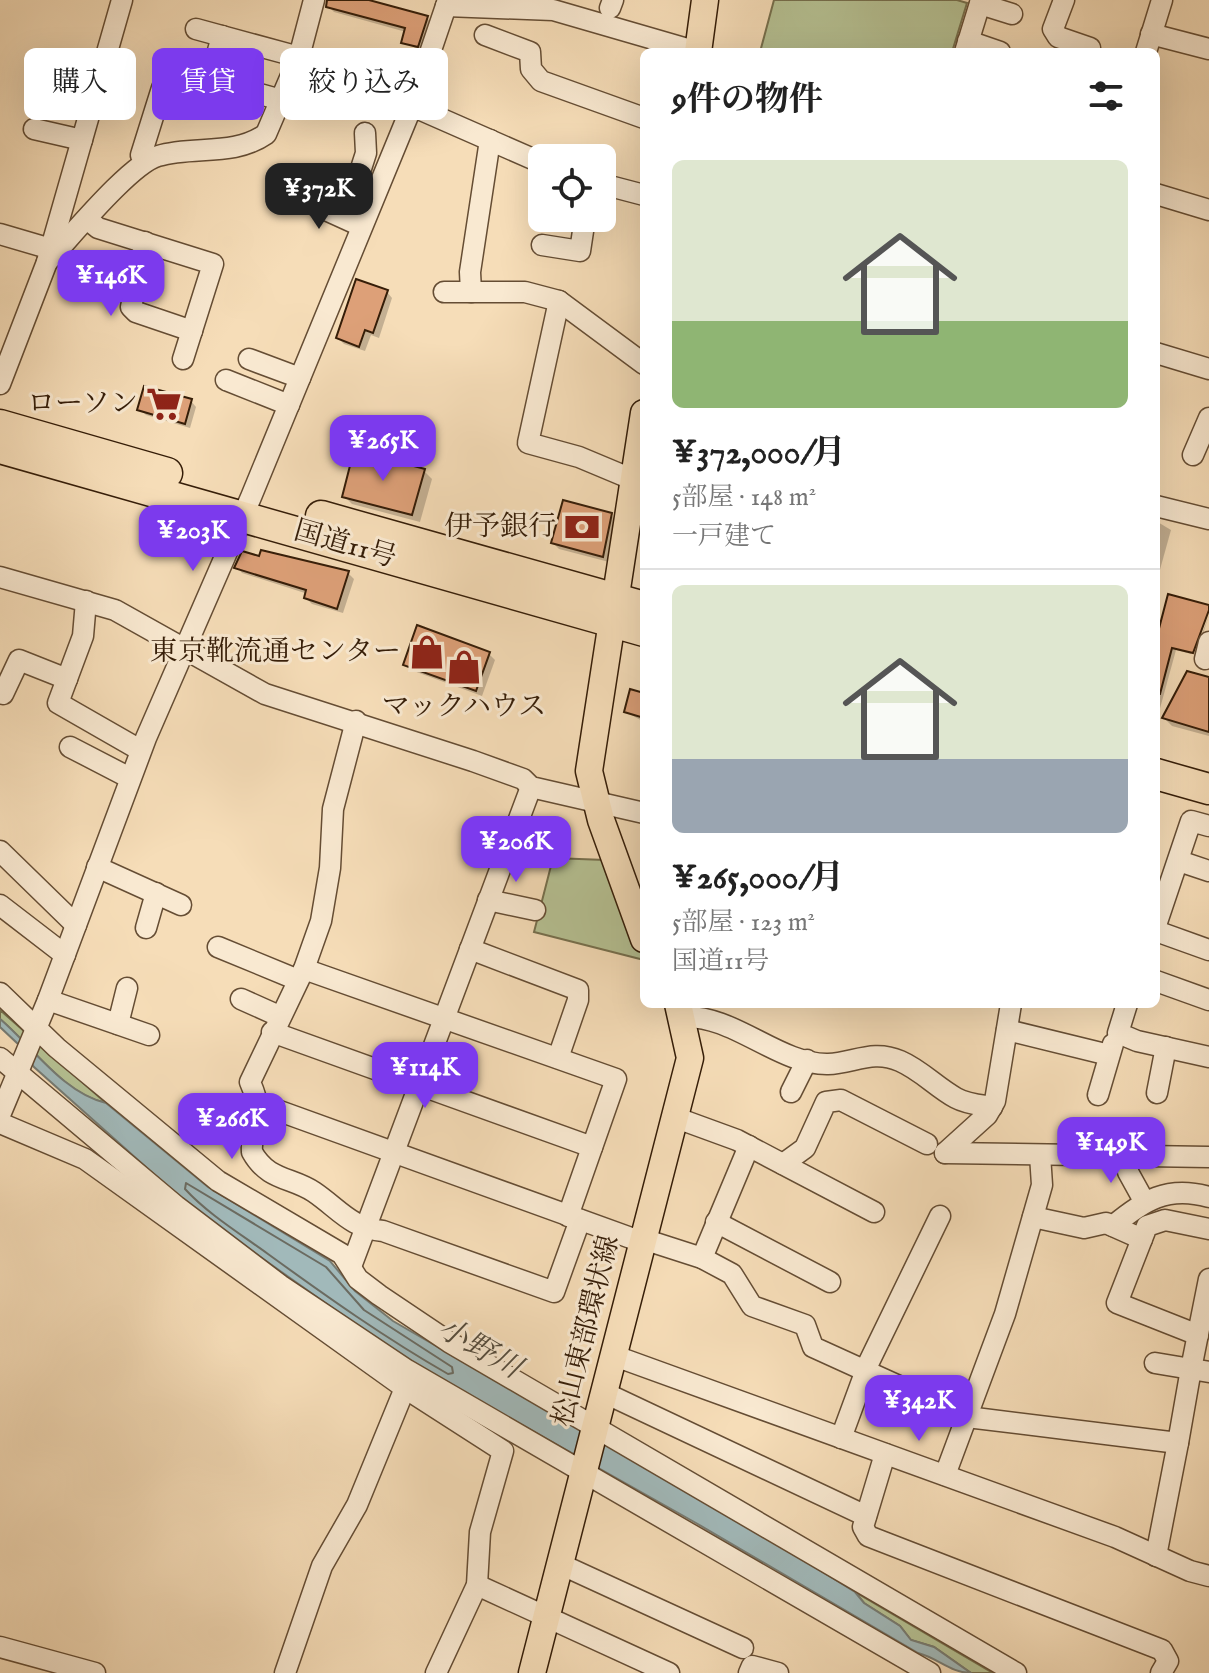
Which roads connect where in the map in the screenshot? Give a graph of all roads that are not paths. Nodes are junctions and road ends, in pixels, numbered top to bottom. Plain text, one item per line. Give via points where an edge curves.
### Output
1 (122, 0) edge
2 (314, 0) edge
3 (705, 0) edge
4 (1064, 0) edge
5 (1162, 0) edge
6 (980, 2) edge
7 (447, 3) edge
8 (1012, 14) dead end
9 (196, 29) dead end
10 (485, 35) dead end
11 (222, 36) junction
12 (1148, 43) edge
13 (966, 47) edge
14 (301, 48) edge
15 (432, 48) edge
16 (684, 48) edge
17 (699, 48) edge
18 (1090, 48) dead end
19 (1209, 49) edge
20 (280, 52) edge
21 (280, 100) edge
22 (280, 102) edge
23 (640, 117) edge
24 (152, 120) edge
25 (406, 120) edge
26 (444, 120) edge
27 (34, 129) dead end
28 (365, 133) dead end
29 (82, 140) junction
30 (490, 140) junction
31 (528, 157) edge
32 (145, 161) junction
33 (616, 188) edge
34 (640, 194) edge
35 (1160, 195) edge
36 (295, 196) dead end
37 (372, 197) junction
38 (1209, 210) edge
39 (88, 220) junction
40 (361, 226) junction
41 (583, 232) edge
42 (0, 234) edge
43 (145, 242) junction
44 (542, 245) dead end
45 (49, 256) junction
46 (444, 292) dead end
47 (471, 292) junction
48 (559, 301) junction
49 (192, 331) junction
50 (1160, 354) edge
51 (183, 359) dead end
52 (249, 359) dead end
53 (640, 361) edge
54 (1209, 369) edge
55 (1, 378) edge
56 (300, 378) junction
57 (226, 380) dead end
58 (289, 405) junction
59 (1209, 418) edge
60 (0, 425) edge
61 (640, 440) edge
62 (1201, 444) edge
63 (0, 448) edge
64 (634, 480) junction
65 (247, 506) junction
66 (1160, 507) edge
67 (1209, 519) edge
68 (0, 577) edge
69 (86, 601) junction
70 (624, 609) edge
71 (640, 627) edge
72 (183, 649) junction
73 (67, 679) junction
74 (4, 685) edge
75 (356, 721) junction
76 (70, 747) dead end
77 (140, 750) junction
78 (1160, 754) edge
79 (1209, 767) edge
80 (1160, 775) edge
81 (130, 778) junction
82 (531, 787) junction
83 (1209, 789) edge
84 (597, 804) junction
85 (640, 812) edge
86 (1209, 826) edge
87 (0, 851) edge
88 (1179, 861) junction
89 (97, 867) junction
90 (1209, 871) edge
91 (156, 893) junction
92 (488, 900) junction
93 (0, 905) edge
94 (181, 905) dead end
95 (535, 910) dead end
96 (1160, 914) edge
97 (76, 925) junction
98 (146, 928) dead end
99 (640, 928) edge
100 (1160, 932) edge
101 (217, 948) dead end
102 (470, 949) junction
103 (1209, 950) edge
104 (65, 955) junction
105 (301, 974) junction
106 (1160, 982) edge
107 (127, 988) dead end
108 (0, 993) edge
109 (241, 999) dead end
110 (48, 1000) junction
111 (1209, 1000) edge
112 (1010, 1008) edge
113 (1126, 1008) edge
114 (680, 1011) edge
115 (445, 1016) junction
116 (118, 1024) junction
117 (276, 1024) junction
118 (36, 1028) junction
119 (1007, 1030) junction
120 (1118, 1033) junction
121 (149, 1035) dead end
122 (1166, 1047) junction
123 (1109, 1055) junction
124 (1209, 1057) edge
125 (0, 1058) edge
126 (558, 1058) junction
127 (807, 1060) junction
128 (20, 1070) junction
129 (419, 1085) junction
130 (791, 1092) dead end
131 (1157, 1093) dead end
132 (1098, 1095) dead end
133 (260, 1104) junction
134 (992, 1107) junction
135 (0, 1115) edge
136 (674, 1117) junction
137 (0, 1123) edge
138 (927, 1144) dead end
139 (749, 1146) junction
140 (592, 1147) junction
141 (394, 1152) junction
142 (1040, 1155) junction
143 (1128, 1156) junction
144 (1209, 1157) edge
145 (783, 1164) junction
146 (1209, 1197) edge
147 (1144, 1201) junction
148 (874, 1212) dead end
149 (940, 1216) dead end
150 (1033, 1217) junction
151 (574, 1218) junction
152 (716, 1222) junction
153 (1113, 1226) junction
154 (365, 1229) junction
155 (1209, 1229) edge
156 (1142, 1239) junction
157 (642, 1241) junction
158 (702, 1258) junction
159 (352, 1264) junction
160 (1209, 1279) edge
161 (830, 1282) dead end
162 (1198, 1335) junction
163 (615, 1356) junction
164 (1155, 1363) dead end
165 (865, 1371) junction
166 (1200, 1371) edge
167 (405, 1388) junction
168 (605, 1393) junction
169 (967, 1417) junction
170 (595, 1430) junction
171 (841, 1438) junction
172 (1178, 1443) junction
173 (885, 1454) junction
174 (585, 1471) junction
175 (945, 1475) junction
176 (866, 1516) junction
177 (1156, 1556) junction
178 (560, 1564) junction
179 (1209, 1576) edge
180 (477, 1585) junction
181 (547, 1616) junction
182 (0, 1647) edge
183 (743, 1648) dead end
184 (32, 1665) edge
185 (95, 1673) edge
186 (285, 1673) edge
187 (436, 1673) edge
188 (532, 1673) edge
189 (669, 1673) edge
190 (749, 1673) edge
191 (778, 1673) edge
192 (930, 1673) edge
193 (1016, 1673) edge
194 (1161, 1673) edge

1 - 29 street
2 - 14 street
3 - 17 main road
4 - 18 street via 1053,29 1058,37
5 - 12 street
6 - 8 street
6 - 13 street
7 - 15 street
7 - 16 street via 553,10
9 - 11 street
10 - 23 street via 530,52 531,69 541,81
11 - 20 street
11 - 21 street via 210,80
12 - 19 street
22 - 32 street via 266,134 254,142
24 - 32 street via 141,155
25 - 37 street
26 - 30 street
27 - 29 street
28 - 37 street via 366,153 357,181
29 - 45 street
30 - 31 street
30 - 47 street
32 - 39 street
33 - 34 street
35 - 38 street
36 - 40 street
37 - 40 street
39 - 43 street
39 - 45 street
40 - 56 street
41 - 44 street via 580,251
42 - 45 street
43 - 49 street via 131,307
43 - 49 street via 213,264
45 - 55 street
46 - 47 street
47 - 48 street via 525,292
48 - 53 street
48 - 64 street via 528,443
49 - 51 street
50 - 54 street
52 - 56 street
56 - 58 street
57 - 58 street
58 - 65 street
59 - 62 street
60 - 65 highway, 国道11号
61 - 64 main road
63 - 65 highway, 国道11号
64 - 70 main road
65 - 70 highway, 国道11号
65 - 72 street
66 - 67 street
68 - 69 street
69 - 72 street via 115,610
69 - 73 street via 83,636
70 - 71 highway, 国道11号
70 - 84 main road via 589,771
72 - 75 street via 265,694
72 - 77 street
73 - 74 street via 19,660
73 - 77 street via 58,703
75 - 82 street via 523,779
75 - 105 street via 333,809 326,897
76 - 81 street
77 - 81 street
78 - 79 highway
80 - 83 highway
81 - 89 street
82 - 84 street
82 - 92 street
84 - 85 street
84 - 99 main road
86 - 88 street via 1191,821
87 - 97 street
88 - 90 street
88 - 96 street
89 - 91 street
89 - 97 street
91 - 94 street
91 - 98 street
92 - 95 street
92 - 102 street
93 - 104 street
97 - 104 street
100 - 103 street
101 - 105 street
102 - 115 street
102 - 126 street via 578,990
104 - 110 street
105 - 115 street
105 - 117 street
106 - 111 street
107 - 116 street
108 - 118 street
109 - 117 street
110 - 116 street
110 - 118 street
112 - 119 street
113 - 120 street
114 - 127 street
114 - 136 main road, 松山東部環状線 via 690,1058
115 - 126 street
115 - 129 street
116 - 121 street
117 - 129 street
117 - 133 street via 250,1082
118 - 128 street
118 - 159 street via 218,1181
119 - 123 street
119 - 134 street
120 - 122 street
120 - 123 street
122 - 124 street
122 - 131 street
123 - 132 street
125 - 128 street
126 - 140 street via 616,1079
127 - 130 street
127 - 134 street via 827,1064 885,1056 925,1074 956,1098
128 - 135 street
128 - 174 street via 164,1196 280,1285 407,1370
129 - 140 street
129 - 141 street
133 - 141 street
133 - 154 street via 251,1143 256,1159 287,1183 311,1189
134 - 142 street via 945,1153
136 - 139 street
136 - 157 main road, 松山東部環状線
137 - 167 street via 85,1159
138 - 145 street via 832,1098 805,1148
139 - 145 street
139 - 152 street
140 - 151 street
141 - 151 street
141 - 154 street
142 - 143 street
142 - 150 street via 1042,1185
143 - 144 street
143 - 147 street via 1128,1172
145 - 148 street
146 - 147 street via 1166,1194
147 - 153 street
149 - 165 street
150 - 153 street via 1084,1228 1097,1223
150 - 169 street
151 - 154 street via 554,1292
151 - 157 street
152 - 158 street
152 - 161 street
153 - 156 street
154 - 159 street
155 - 156 street via 1165,1220 1147,1226
156 - 162 street via 1117,1303
157 - 158 street
157 - 163 main road, 松山東部環状線
158 - 165 street via 732,1274 752,1306 798,1320 813,1347
159 - 170 street via 358,1279 379,1295
160 - 162 street
162 - 166 street
163 - 168 main road, 松山東部環状線
163 - 171 street
164 - 166 street
165 - 169 street
165 - 171 street
166 - 172 street
167 - 180 street via 503,1451 480,1532
167 - 186 street via 357,1505 322,1566
168 - 170 main road, 松山東部環状線
168 - 176 street
169 - 172 street
169 - 175 street
170 - 174 main road, 松山東部環状線
170 - 193 street
171 - 173 street
172 - 177 street
173 - 175 street
173 - 176 street
174 - 178 main road, 松山東部環状線
174 - 192 street
175 - 177 street
176 - 194 street via 863,1532 874,1540 1162,1650 1168,1661
177 - 179 street
178 - 181 main road, 松山東部環状線
178 - 183 street
180 - 181 street
180 - 187 street
181 - 188 main road, 松山東部環状線
181 - 189 street
182 - 184 street
184 - 185 street
190 - 191 street via 752,1666

